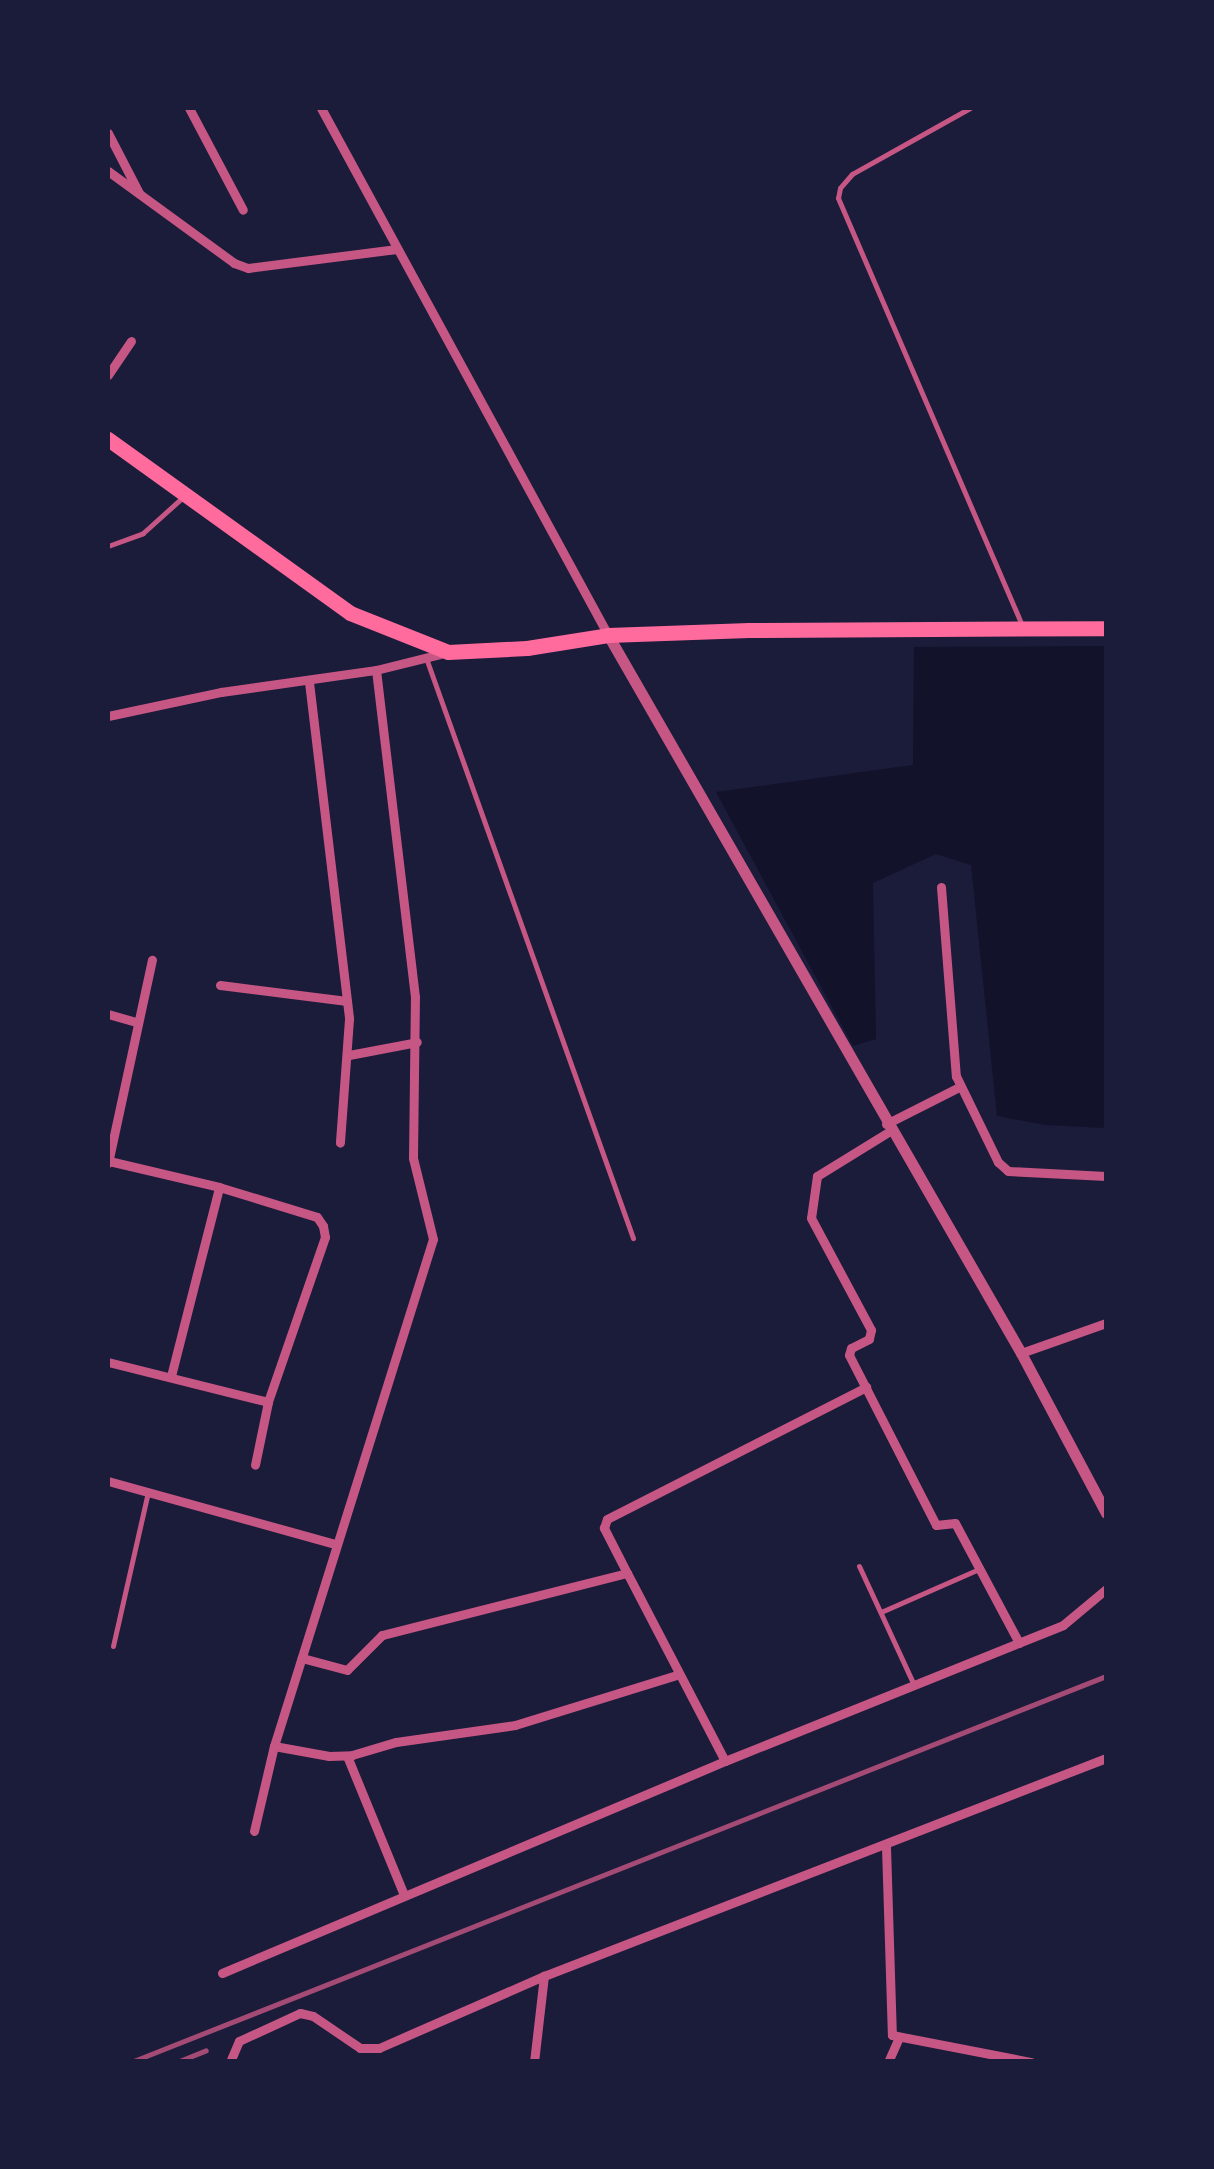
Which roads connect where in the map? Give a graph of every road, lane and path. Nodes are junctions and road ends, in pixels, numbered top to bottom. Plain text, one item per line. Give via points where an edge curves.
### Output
1 (188, 108) edge
2 (320, 108) edge
3 (970, 108) edge
4 (108, 133) edge
5 (108, 171) edge
6 (140, 194) junction
7 (243, 210) dead end
8 (398, 249) junction
9 (131, 341) dead end
10 (108, 375) edge
11 (108, 440) edge
12 (186, 495) junction
13 (108, 546) edge
14 (1024, 628) junction
15 (1106, 628) edge
16 (608, 636) junction
17 (448, 652) junction
18 (426, 658) junction
19 (376, 670) junction
20 (309, 682) junction
21 (108, 716) edge
22 (941, 887) dead end
23 (152, 960) dead end
24 (220, 984) dead end
25 (347, 1001) junction
26 (108, 1014) edge
27 (136, 1022) junction
28 (417, 1042) junction
29 (349, 1056) junction
30 (958, 1086) junction
31 (888, 1127) junction
32 (340, 1143) dead end
33 (108, 1164) edge
34 (1106, 1176) edge
35 (218, 1187) junction
36 (633, 1238) dead end
37 (1106, 1322) edge
38 (1021, 1353) junction
39 (108, 1362) edge
40 (171, 1376) junction
41 (866, 1386) junction
42 (268, 1402) junction
43 (254, 1465) dead end
44 (108, 1481) edge
45 (148, 1492) junction
46 (1106, 1513) edge
47 (335, 1544) junction
48 (859, 1566) dead end
49 (979, 1569) junction
50 (626, 1574) junction
51 (1106, 1589) edge
52 (882, 1612) junction
53 (1019, 1643) junction
54 (113, 1646) dead end
55 (302, 1658) junction
56 (677, 1675) junction
57 (914, 1685) junction
58 (274, 1746) junction
59 (346, 1756) junction
60 (1106, 1758) edge
61 (725, 1761) junction
62 (254, 1831) dead end
63 (886, 1846) junction
64 (404, 1895) junction
65 (222, 1973) dead end
66 (544, 1976) junction
67 (899, 2038) junction
68 (230, 2062) edge
69 (534, 2062) edge
70 (888, 2062) edge
71 (1031, 2062) edge

1 - 7 street
2 - 8 street
3 - 14 lane via 852,174 838,198
4 - 6 street
5 - 6 street
6 - 8 street via 248,268
8 - 16 street
9 - 10 street
11 - 12 highway
12 - 13 lane via 142,533
12 - 17 highway via 350,613
14 - 15 highway
14 - 16 highway
16 - 17 highway
16 - 31 street
17 - 18 street
18 - 19 street
18 - 36 lane
19 - 20 street
19 - 28 street
20 - 21 street
20 - 25 street
22 - 30 street
23 - 27 street
24 - 25 street
25 - 29 street
26 - 27 street
27 - 33 street
28 - 29 street
28 - 47 street via 413,1158 433,1239
29 - 32 street
30 - 31 street
30 - 34 street via 1008,1171
31 - 38 street
31 - 41 street via 817,1176 812,1198 811,1218 870,1330 869,1339 849,1351
33 - 35 street
35 - 40 street
35 - 42 street via 317,1217 324,1226
37 - 38 street
38 - 46 street
39 - 40 street
40 - 42 street
41 - 49 street via 936,1525 956,1523
41 - 50 street via 607,1519 604,1528
42 - 43 street
44 - 45 street
45 - 47 street
45 - 54 lane
47 - 55 street
48 - 52 lane
49 - 52 lane
49 - 53 street
50 - 55 street via 382,1635 347,1670
50 - 56 street
51 - 53 street via 1076,1617
52 - 57 lane
53 - 57 street
55 - 58 street
56 - 59 street via 515,1725
56 - 61 street
57 - 61 street
58 - 59 street
58 - 62 street
59 - 64 street
60 - 63 street
61 - 64 street
63 - 66 street
63 - 67 street via 889,2030
64 - 65 street
66 - 68 street via 370,2050 313,2016 290,2014 240,2041
66 - 69 street
67 - 70 street
67 - 71 street

